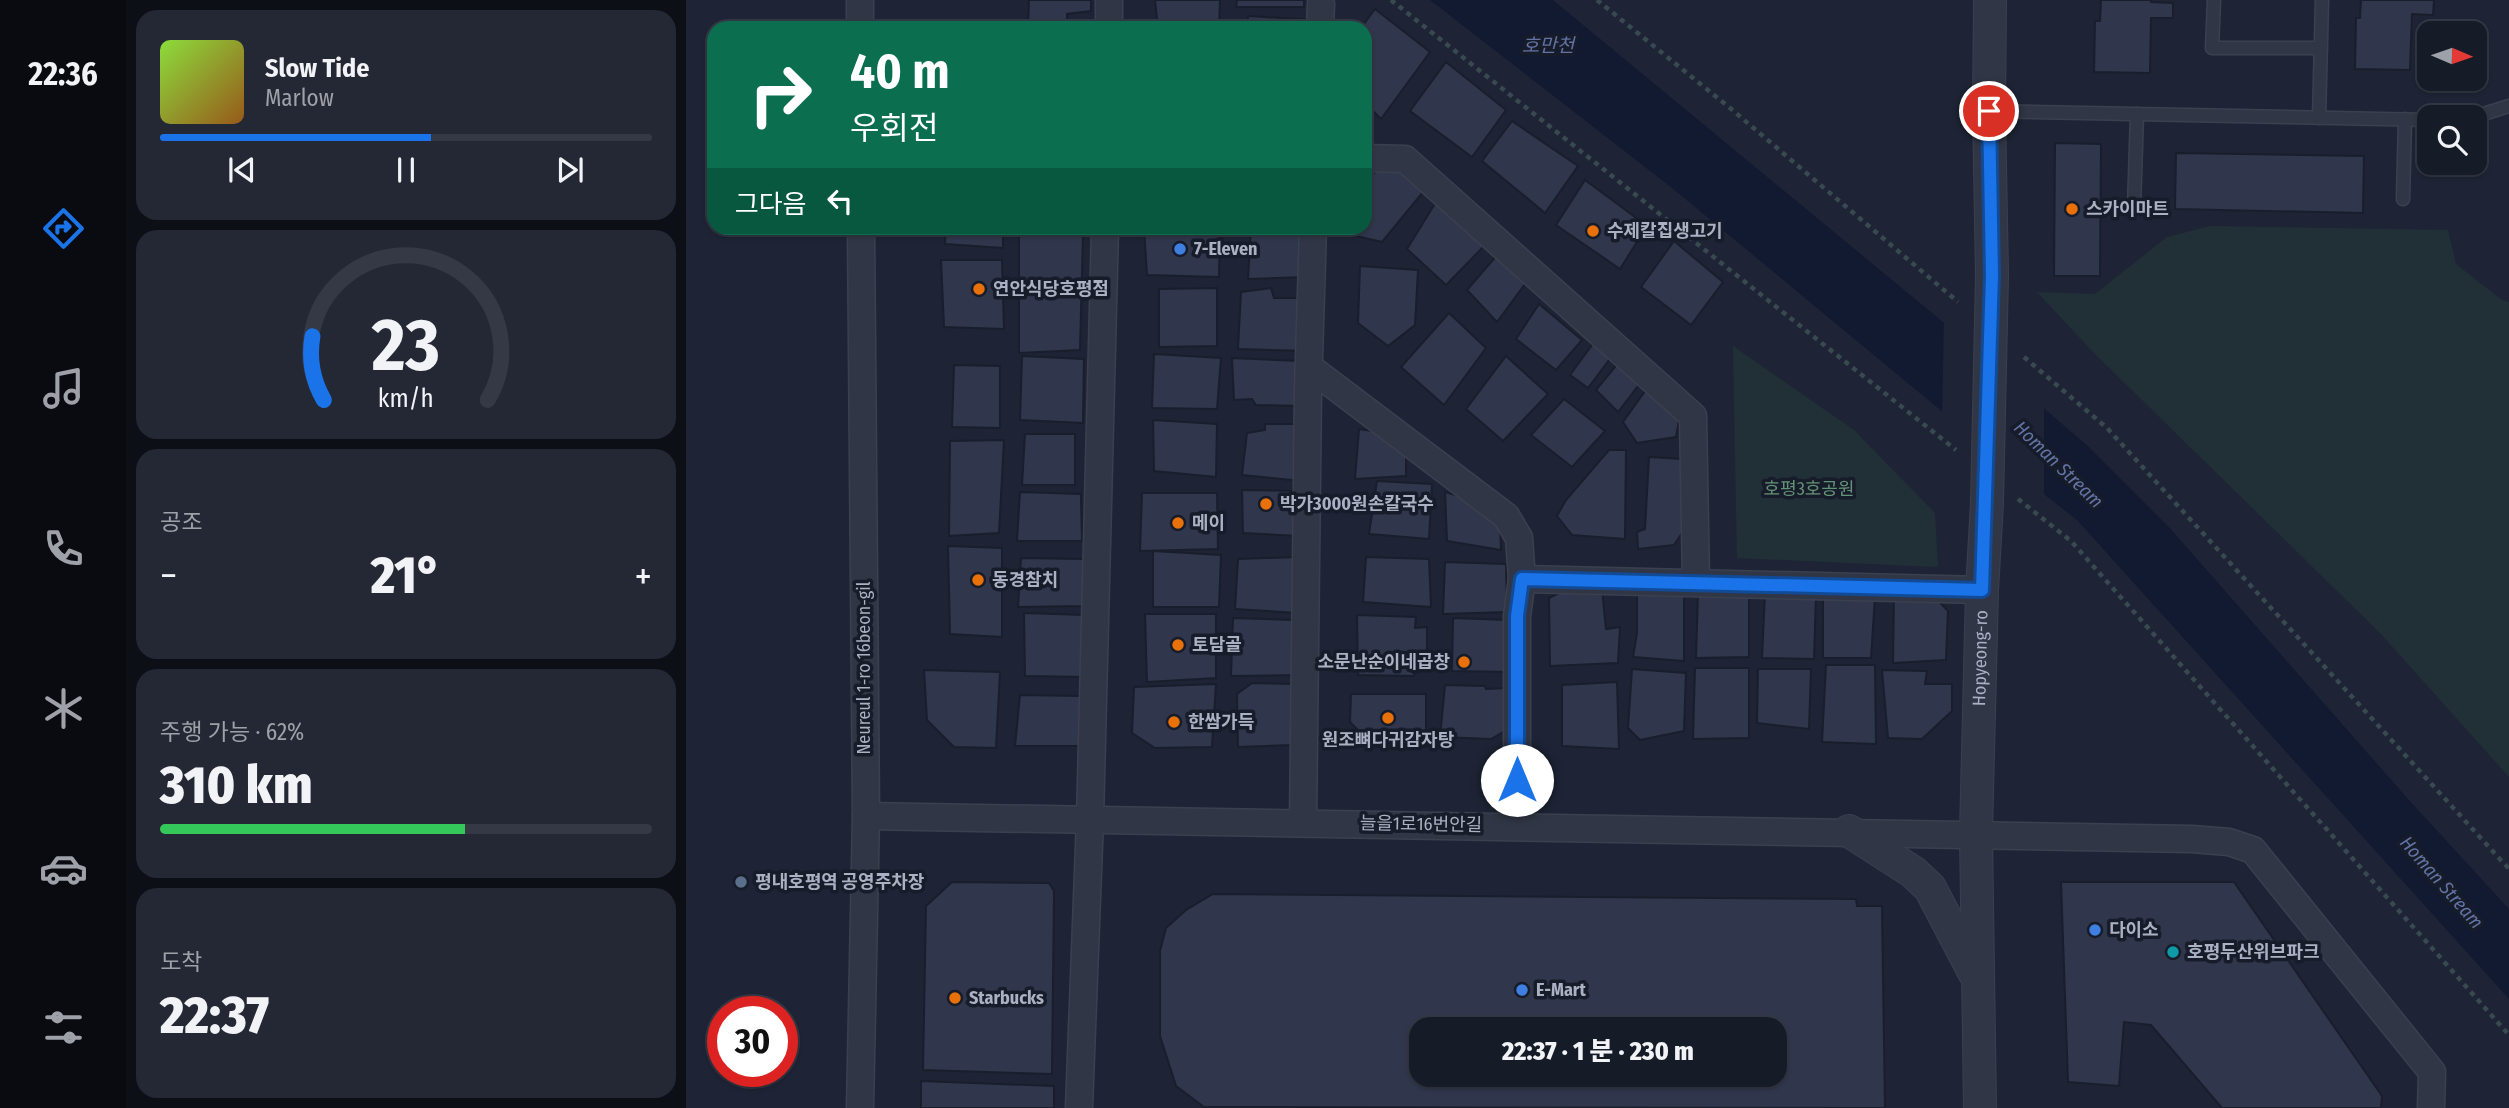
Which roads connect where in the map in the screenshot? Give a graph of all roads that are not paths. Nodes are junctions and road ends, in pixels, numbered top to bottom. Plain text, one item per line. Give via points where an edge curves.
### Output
1 (860, 0) edge
2 (1109, 0) edge
3 (1990, 0) edge
4 (2214, 0) edge
5 (2322, 0) edge
6 (860, 21) edge
7 (1109, 21) edge
8 (2321, 48) junction
9 (2509, 106) edge
10 (1989, 111) junction
11 (2487, 113) edge
12 (2137, 114) junction
13 (2319, 118) junction
14 (2405, 119) junction
15 (2417, 120) edge
16 (1372, 158) edge
17 (2403, 199) dead end
18 (2134, 207) dead end
19 (861, 235) edge
20 (1105, 235) edge
21 (1313, 235) edge
22 (1309, 367) junction
23 (1522, 579) junction
24 (1696, 582) junction
25 (1982, 590) junction
26 (866, 816) junction
27 (1090, 819) junction
28 (1303, 823) junction
29 (1517, 826) junction
30 (1849, 831) junction
31 (1976, 833) junction
32 (1978, 980) junction
33 (860, 1108) edge
34 (1079, 1108) edge
35 (1980, 1108) edge
36 (2431, 1108) edge

1 - 6 street
2 - 7 street
3 - 10 street, Hopyeong-ro
4 - 8 lane via 2212,48
5 - 8 lane
8 - 13 lane
9 - 11 lane
10 - 12 lane
10 - 25 street, Hopyeong-ro, bridge via 2002,501
12 - 13 lane
12 - 18 lane
13 - 14 lane
14 - 15 lane
14 - 17 lane
16 - 24 street via 1405,159 1693,416
19 - 26 street, Neureul 1-ro 16beon-gil
20 - 27 street
21 - 22 street
22 - 23 street via 1506,516 1519,538
22 - 28 street
23 - 24 street
23 - 29 street via 1517,616
24 - 25 street
25 - 31 street, Hopyeong-ro
26 - 27 street, 늘을1로16번안길
26 - 33 street, Neureul 1-ro 16beon-gil
27 - 28 street, 늘을1로16번안길
27 - 34 street
28 - 29 street, 늘을1로16번안길
29 - 30 street, 늘을1로16번안길
30 - 31 street, 늘을1로16번안길
30 - 32 street via 1930,888
31 - 32 street, Hopyeong-ro
31 - 36 street, 늘을1로16번안길 via 2192,839 2229,842 2253,850 2431,1072
32 - 35 street, Hopyeong-ro

